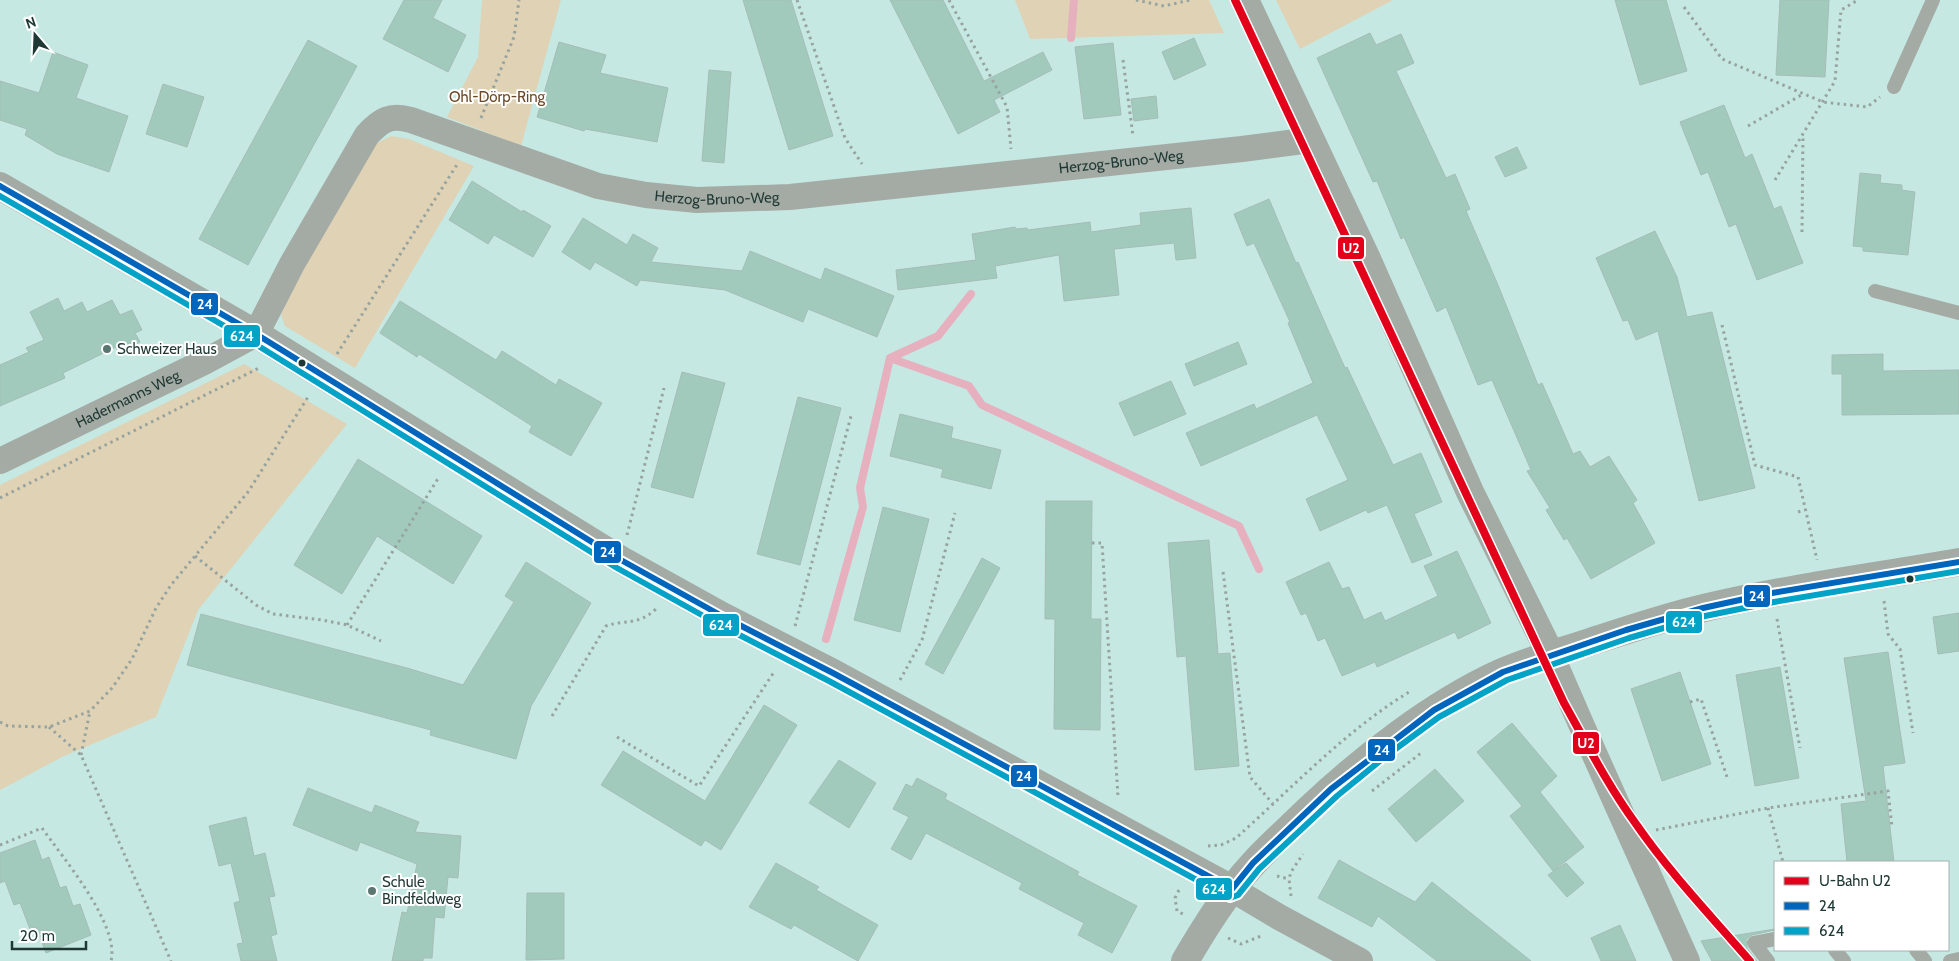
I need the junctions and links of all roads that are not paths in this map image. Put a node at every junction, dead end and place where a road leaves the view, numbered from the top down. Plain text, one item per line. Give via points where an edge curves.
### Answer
1 (1245, 0) edge
2 (1933, 0) edge
3 (1894, 87) road end
4 (1311, 140) junction
5 (0, 186) edge
6 (1876, 291) dead end
7 (1959, 313) edge
8 (256, 334) junction
9 (0, 461) edge
10 (1959, 562) edge
11 (1551, 654) junction
12 (1232, 889) junction
13 (1774, 939) edge
14 (1836, 951) edge
15 (1917, 951) edge
16 (1959, 959) edge
17 (1186, 961) edge
18 (1360, 961) edge
19 (1687, 961) edge
20 (1768, 961) edge
21 (1844, 961) edge
22 (1925, 961) edge
23 (1950, 961) edge

1 - 4 street
2 - 3 lane
4 - 8 street, Herzog-Bruno-Weg via 790,197 697,200 598,186 400,117 390,118 367,135 292,264
4 - 11 street via 1470,492
5 - 8 street
6 - 7 lane
8 - 9 street, Hadermanns Weg
8 - 12 street via 621,560
10 - 11 street via 1772,593 1703,608
11 - 12 street via 1503,672 1434,710 1331,789 1253,863
11 - 19 street
12 - 17 street
12 - 18 street
13 - 20 lane via 1754,943
14 - 21 lane
15 - 22 lane
16 - 23 lane

